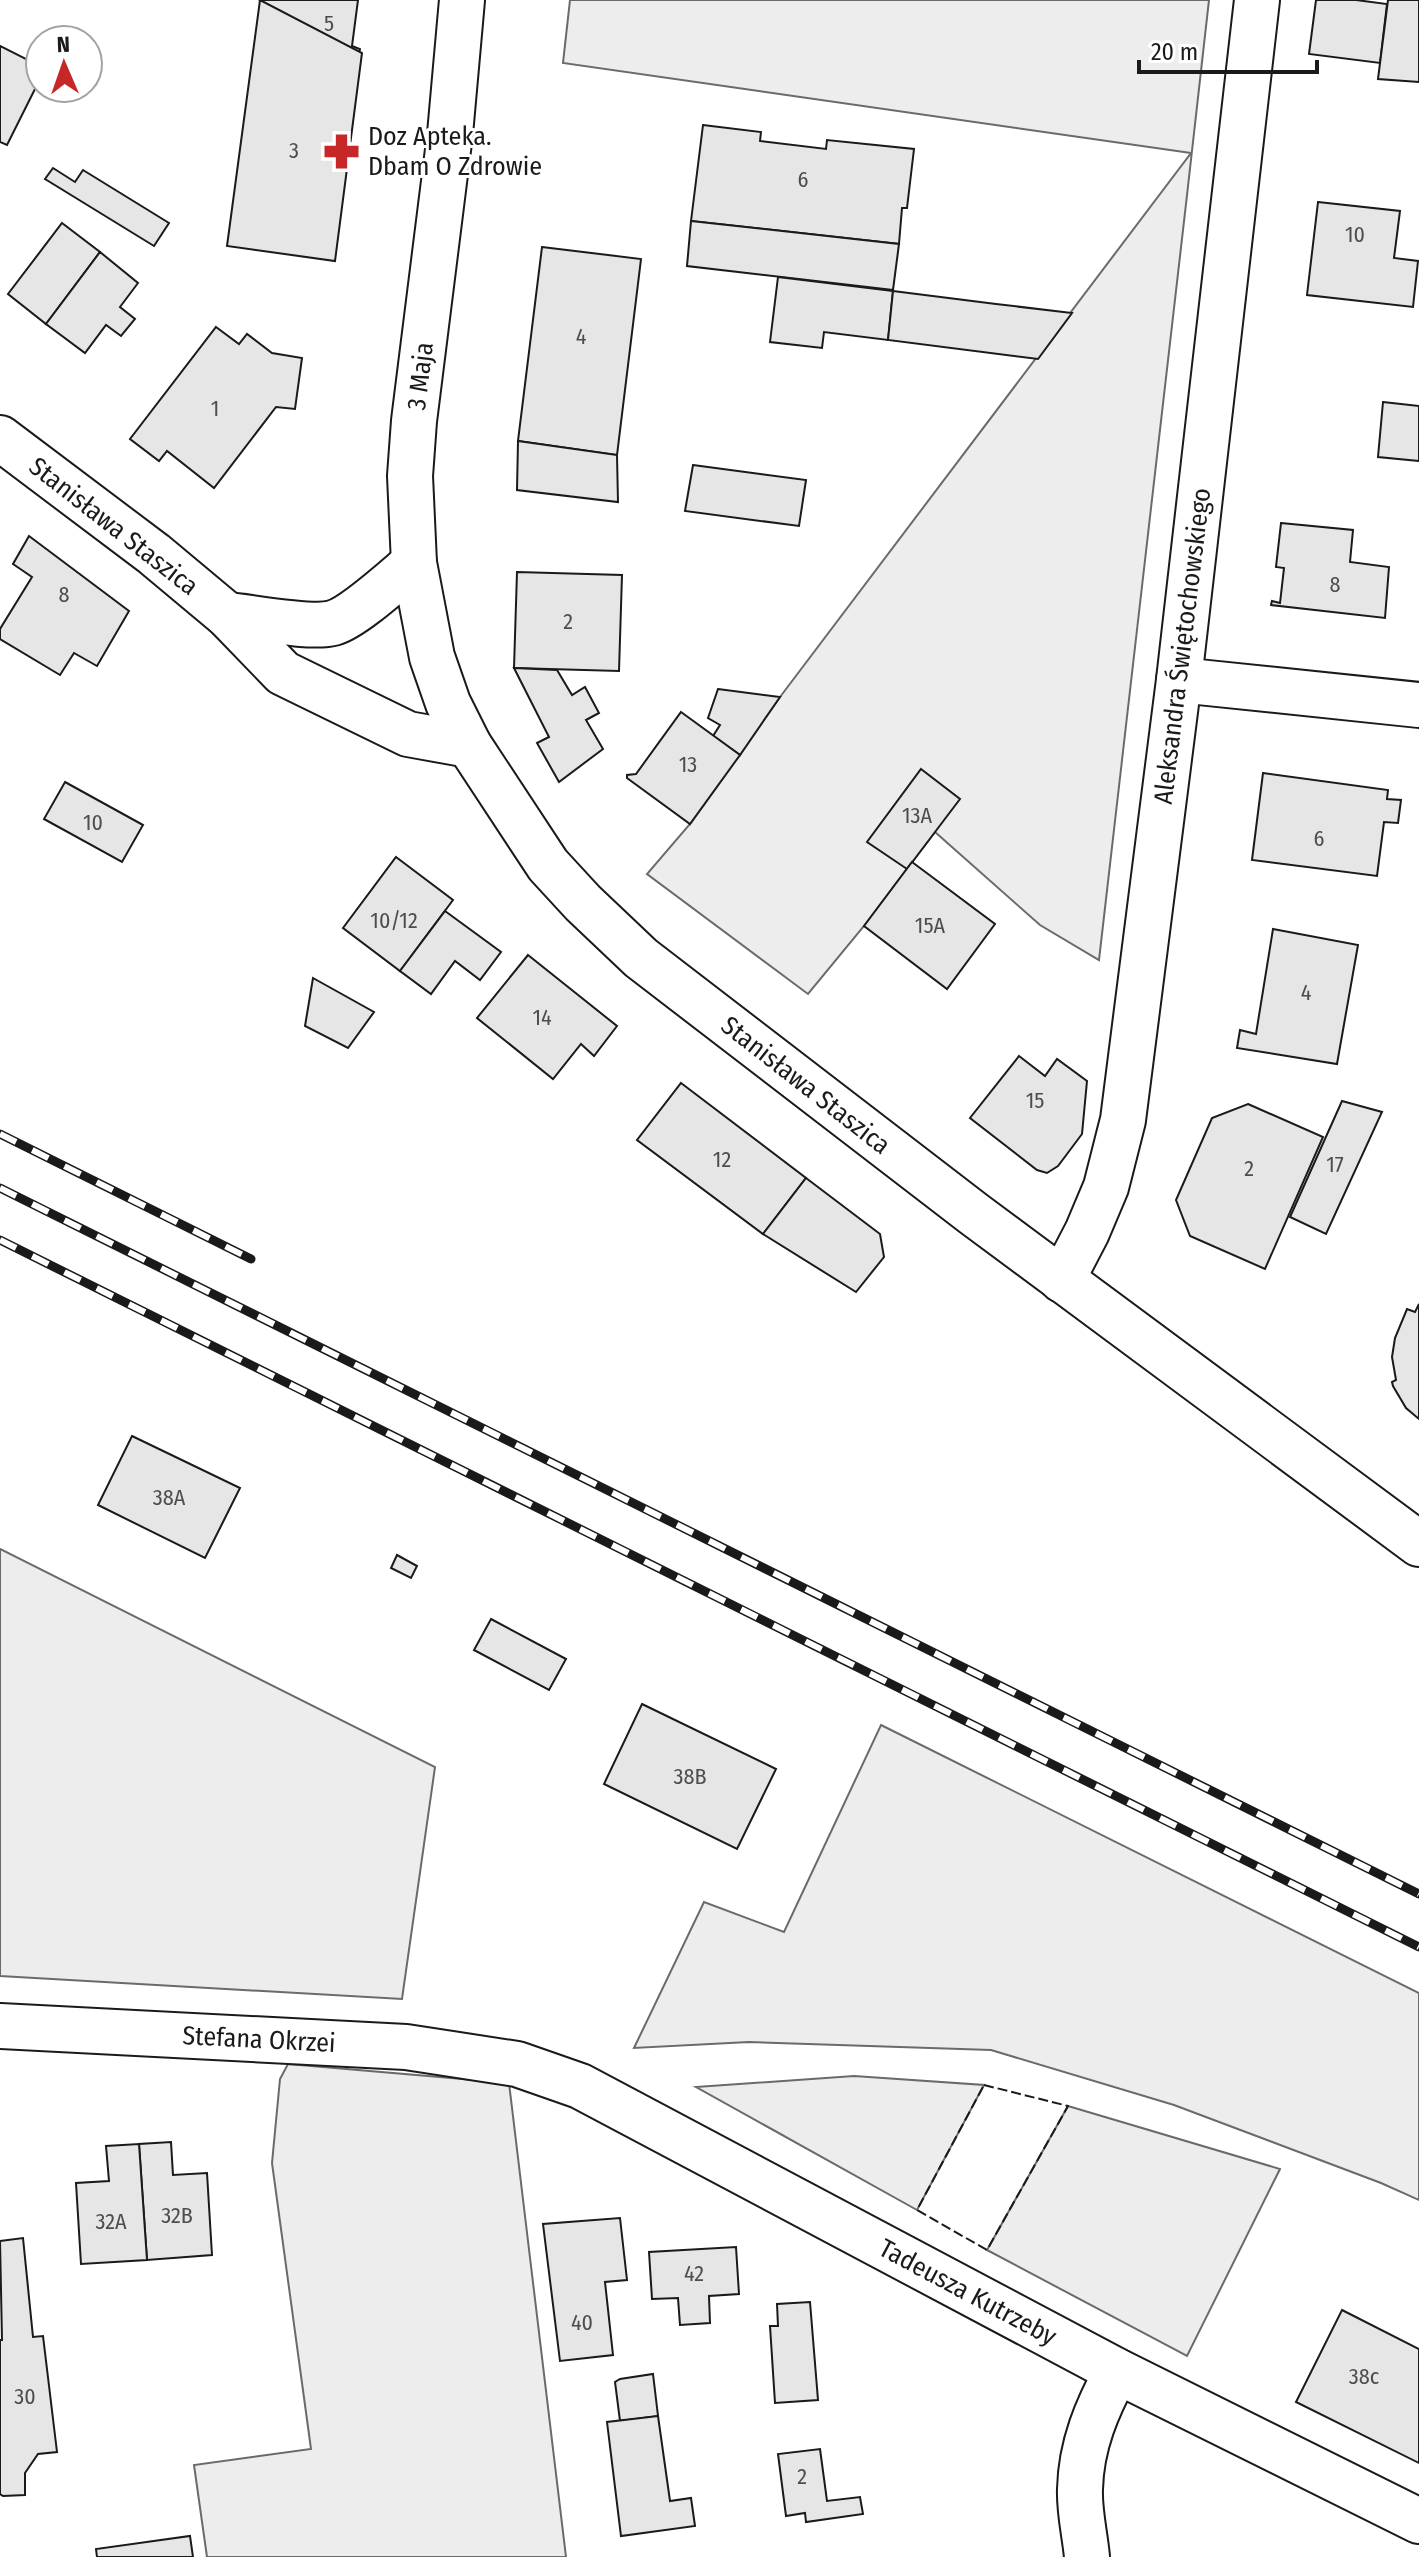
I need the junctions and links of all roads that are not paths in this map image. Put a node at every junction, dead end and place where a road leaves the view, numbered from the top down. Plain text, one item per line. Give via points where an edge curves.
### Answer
1 (462, 0) edge
2 (1257, 0) edge
3 (0, 438) edge
4 (414, 563) junction
5 (227, 615) junction
6 (1179, 680) junction
7 (1419, 705) edge
8 (469, 745) junction
9 (1062, 1280) junction
10 (1419, 1544) edge
11 (0, 2026) edge
12 (517, 2064) joint
13 (1117, 2371) junction
14 (1419, 2521) edge
15 (1087, 2557) edge

1 - 4 street, 3 Maja via 414,421
2 - 6 street, Aleksandra Świętochowskiego
3 - 5 street, Stanisława Staszica
4 - 5 street via 333,623
4 - 8 street, 3 Maja via 432,657
5 - 8 street, Stanisława Staszica via 283,673 408,734
6 - 7 street
6 - 9 street, Aleksandra Świętochowskiego via 1123,1120 1106,1187
8 - 9 street, Stanisława Staszica via 548,865 641,958
9 - 10 street, Stanisława Staszica
11 - 12 street, Stefana Okrzei via 406,2047
12 - 13 street, Tadeusza Kutrzeby via 580,2086
13 - 14 street, Tadeusza Kutrzeby
13 - 15 street via 1086,2439 1080,2489

